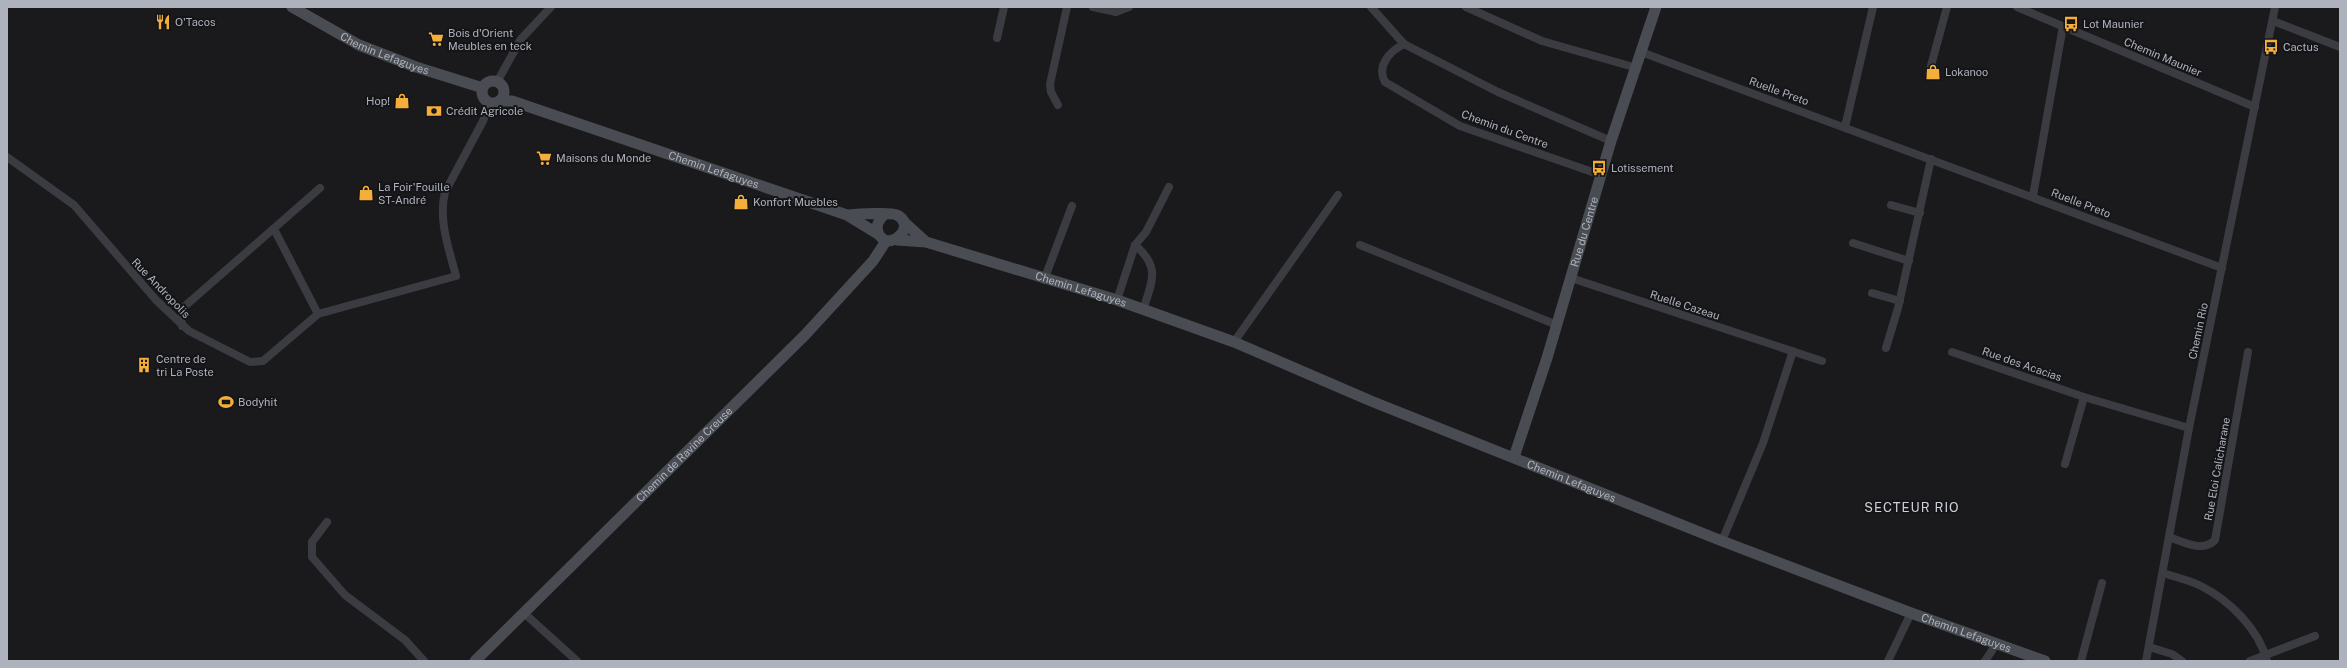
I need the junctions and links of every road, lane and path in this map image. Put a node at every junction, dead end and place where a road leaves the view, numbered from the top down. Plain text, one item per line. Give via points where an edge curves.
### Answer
1 (292, 7) edge
2 (551, 7) edge
3 (1004, 7) edge
4 (1068, 7) edge
5 (1093, 7) edge
6 (1129, 7) edge
7 (1371, 7) edge
8 (1466, 7) edge
9 (1656, 7) edge
10 (1873, 7) edge
11 (1947, 7) edge
12 (2017, 7) edge
13 (2275, 7) edge
14 (2273, 21) junction
15 (2063, 26) junction
16 (997, 38) dead end
17 (1404, 44) junction
18 (2340, 47) edge
19 (1641, 52) junction
20 (1637, 68) junction
21 (1929, 73) dead end
22 (500, 85) junction
23 (483, 88) junction
24 (494, 101) junction
25 (512, 101) junction
26 (1058, 105) dead end
27 (2255, 107) junction
28 (1845, 127) junction
29 (1611, 141) junction
30 (7, 157) edge
31 (1931, 159) junction
32 (1601, 175) junction
33 (320, 188) dead end
34 (1169, 188) dead end
35 (1338, 195) dead end
36 (2033, 196) junction
37 (1891, 205) dead end
38 (1072, 206) dead end
39 (1920, 212) junction
40 (847, 215) junction
41 (884, 215) junction
42 (903, 221) junction
43 (274, 229) junction
44 (887, 238) junction
45 (926, 242) junction
46 (1853, 243) dead end
47 (1135, 244) junction
48 (1360, 245) dead end
49 (1909, 261) junction
50 (2222, 268) junction
51 (1572, 278) junction
52 (1044, 280) junction
53 (1872, 293) dead end
54 (1116, 300) junction
55 (1900, 301) junction
56 (1143, 310) junction
57 (318, 314) junction
58 (1557, 325) junction
59 (182, 326) junction
60 (1234, 342) junction
61 (1886, 348) dead end
62 (1793, 351) junction
63 (1952, 352) dead end
64 (2248, 352) dead end
65 (1822, 361) dead end
66 (2084, 397) junction
67 (2189, 428) junction
68 (1514, 457) junction
69 (2065, 464) dead end
70 (327, 522) dead end
71 (2169, 537) junction
72 (1722, 541) junction
73 (2163, 573) junction
74 (2102, 583) dead end
75 (524, 613) junction
76 (1911, 613) junction
77 (2315, 636) dead end
78 (1997, 643) junction
79 (2149, 647) junction
80 (2266, 658) edge
81 (424, 661) edge
82 (475, 661) edge
83 (577, 661) edge
84 (1888, 661) edge
85 (1985, 661) edge
86 (2045, 661) edge
87 (2081, 661) edge
88 (2146, 661) edge
89 (2182, 661) edge
90 (2250, 661) edge

1 - 23 main road, Chemin Lefaguyes via 359,45 416,67
2 - 22 street via 521,39
3 - 16 street
4 - 26 street via 1050,84
5 - 6 street via 1116,12
7 - 17 street
8 - 20 street via 1542,41
9 - 19 main road, Rue du Centre
10 - 28 street
11 - 21 street
12 - 15 street, Chemin Maunier
13 - 14 street, Chemin Rio
14 - 18 street
14 - 27 street, Chemin Rio
15 - 27 street, Chemin Maunier
15 - 36 street
17 - 29 street via 1498,92
17 - 32 street, Chemin du Centre via 1396,48 1382,66 1381,74 1385,82 1460,126
19 - 20 main road, Rue du Centre
19 - 28 street, Ruelle Preto
20 - 29 main road, Rue du Centre
22 - 23 main road via 490,82
22 - 24 main road via 503,95
22 - 25 main road
23 - 24 main road via 484,98
24 - 25 main road, Chemin Lefaguyes
24 - 57 street, Rue Andropolis via 445,192 442,204 442,218 456,276
25 - 40 main road, Chemin Lefaguyes
27 - 50 street, Chemin Rio
28 - 31 street, Ruelle Preto
29 - 32 main road, Rue du Centre
30 - 59 street, Rue Andropolis via 74,205 156,300
31 - 36 street, Ruelle Preto
31 - 39 street
32 - 51 main road, Rue du Centre
33 - 43 street
34 - 47 street via 1146,232
35 - 60 street
36 - 50 street, Ruelle Preto
37 - 39 street
38 - 52 street
39 - 49 street
40 - 41 main road, Chemin Lefaguyes
40 - 44 main road, Chemin Lefaguyes
41 - 42 main road via 892,213
41 - 44 main road via 877,226
42 - 44 main road via 905,228 902,235
42 - 45 main road, Chemin Lefaguyes
43 - 57 street
43 - 59 street via 185,306 181,318
44 - 45 main road, Chemin Lefaguyes
44 - 75 main road, Chemin de Ravine Creuse via 873,261 805,335
45 - 52 main road, Chemin Lefaguyes
46 - 49 street
47 - 54 street
47 - 56 street via 1147,258 1153,276
48 - 58 street
49 - 55 street
50 - 67 street, Chemin Rio
51 - 58 main road, Rue du Centre
51 - 62 street, Ruelle Cazeau
52 - 54 main road, Chemin Lefaguyes
53 - 55 street
54 - 56 main road, Chemin Lefaguyes
55 - 61 street
56 - 60 main road, Chemin Lefaguyes
57 - 59 street, Rue Andropolis via 256,363
58 - 68 main road, Rue du Centre
60 - 68 main road, Chemin Lefaguyes via 1371,401
62 - 65 street, Ruelle Cazeau
62 - 72 street via 1763,443
63 - 66 street, Rue des Acacias
64 - 71 street, Rue Eloi Calicharane via 2215,540 2204,548
66 - 67 street, Rue des Acacias
66 - 69 street
67 - 71 street, Chemin Rio
68 - 72 main road, Chemin Lefaguyes
70 - 81 street via 312,542 312,557 345,595 404,640
71 - 73 street, Chemin Rio
72 - 76 main road, Chemin Lefaguyes
73 - 79 street, Chemin Rio
73 - 80 street via 2200,586 2228,603 2253,633
74 - 87 street
75 - 82 main road, Chemin de Ravine Creuse
75 - 83 street
76 - 78 main road, Chemin Lefaguyes
76 - 84 street, Chemin Lefaguyes
77 - 80 street
78 - 85 street
78 - 86 main road, Chemin Lefaguyes
79 - 88 street, Chemin Rio
79 - 89 street via 2172,654
80 - 90 street

